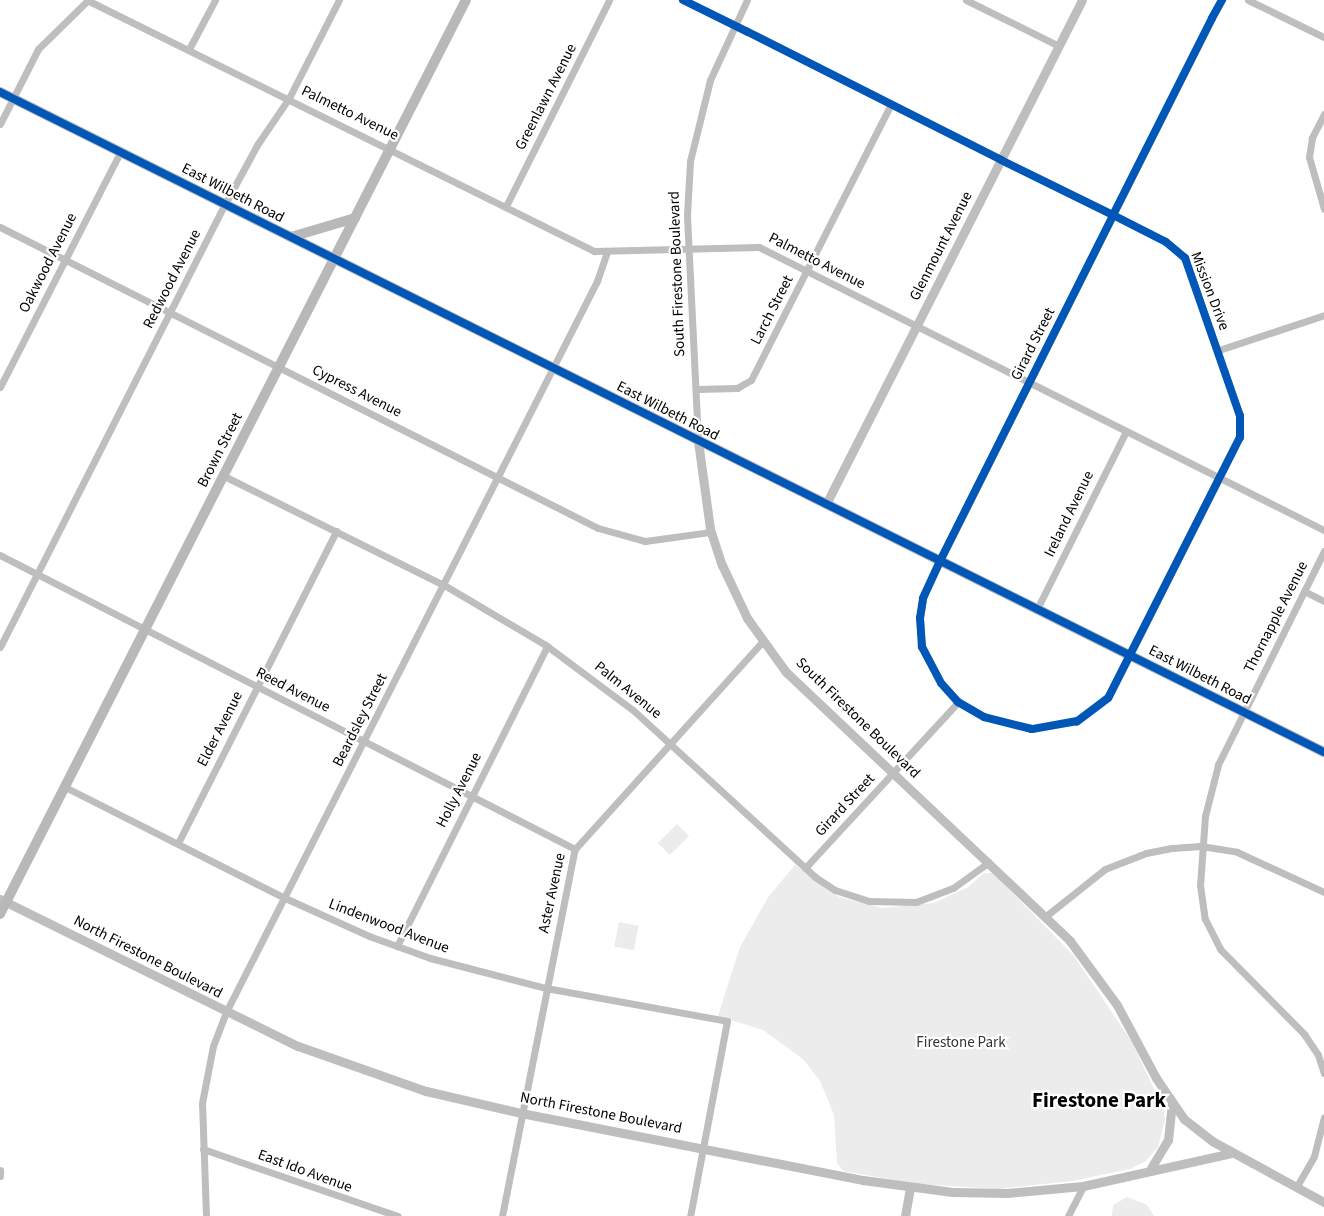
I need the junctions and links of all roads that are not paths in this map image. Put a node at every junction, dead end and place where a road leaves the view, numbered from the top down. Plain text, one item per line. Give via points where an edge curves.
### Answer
1 (88, 0) edge
2 (214, 0) edge
3 (339, 0) edge
4 (466, 0) edge
5 (609, 0) edge
6 (683, 0) edge
7 (747, 0) edge
8 (966, 0) edge
9 (1082, 0) edge
10 (1222, 0) edge
11 (1248, 0) edge
12 (734, 25) junction
13 (1324, 38) edge
14 (1059, 46) junction
15 (189, 49) junction
16 (0, 92) edge
17 (289, 98) junction
18 (14, 99) junction
19 (891, 104) junction
20 (1324, 114) edge
21 (0, 124) edge
22 (391, 148) junction
23 (120, 152) junction
24 (1001, 160) junction
25 (225, 204) junction
26 (506, 206) junction
27 (1324, 209) edge
28 (1113, 215) junction
29 (355, 218) junction
30 (0, 227) edge
31 (291, 237) junction
32 (688, 247) junction
33 (607, 252) junction
34 (64, 259) junction
35 (334, 259) junction
36 (807, 270) junction
37 (170, 313) junction
38 (1324, 315) edge
39 (918, 326) junction
40 (1219, 350) junction
41 (279, 367) junction
42 (553, 368) junction
43 (1029, 382) junction
44 (0, 387) edge
45 (696, 389) junction
46 (1126, 431) junction
47 (698, 441) junction
48 (224, 476) junction
49 (1222, 477) junction
50 (498, 478) junction
51 (826, 504) junction
52 (1324, 530) edge
53 (336, 531) junction
54 (711, 532) junction
55 (1324, 551) edge
56 (0, 555) edge
57 (939, 561) junction
58 (36, 574) junction
59 (444, 585) junction
60 (1304, 591) junction
61 (1324, 602) edge
62 (1037, 609) junction
63 (145, 630) junction
64 (762, 642) junction
65 (547, 646) junction
66 (0, 647) edge
67 (1132, 656) junction
68 (257, 687) junction
69 (958, 702) junction
70 (1243, 711) junction
71 (364, 742) junction
72 (670, 742) junction
73 (1324, 752) edge
74 (893, 772) junction
75 (65, 787) junction
76 (472, 795) junction
77 (178, 843) junction
78 (1202, 846) junction
79 (575, 849) junction
80 (989, 862) junction
81 (805, 868) junction
82 (1324, 892) edge
83 (285, 898) junction
84 (3, 901) edge
85 (0, 914) edge
86 (1046, 916) junction
87 (397, 946) junction
88 (546, 988) junction
89 (226, 1012) junction
90 (1324, 1073) edge
91 (1172, 1104) junction
92 (521, 1113) junction
93 (1324, 1117) edge
94 (703, 1148) junction
95 (203, 1149) junction
96 (1232, 1153) junction
97 (1151, 1168) junction
98 (0, 1170) edge
99 (0, 1176) edge
100 (1297, 1185) junction
101 (1083, 1186) junction
102 (910, 1188) junction
103 (1324, 1202) edge
104 (371, 1213) edge
105 (206, 1216) edge
106 (398, 1216) edge
107 (502, 1216) edge
108 (690, 1216) edge
109 (905, 1216) edge
110 (1068, 1216) edge

1 - 15 street, Palmetto Avenue
1 - 18 street via 38,49
2 - 15 street
3 - 17 street, Redwood Avenue
4 - 22 main road, Brown Street
5 - 26 street, Greenlawn Avenue
6 - 12 street, Mission Drive
7 - 12 street, South Firestone Boulevard
8 - 14 street
9 - 14 street, Glenmount Avenue
10 - 28 street, Girard Street
11 - 13 street
12 - 19 street, Mission Drive
12 - 32 street, South Firestone Boulevard via 710,80 694,135 687,194
14 - 24 street, Glenmount Avenue
15 - 17 street, Palmetto Avenue
16 - 18 main road, East Wilbeth Road
17 - 22 street, Palmetto Avenue
17 - 25 street, Redwood Avenue
18 - 21 street
18 - 23 main road, East Wilbeth Road
19 - 24 street, Mission Drive
19 - 36 street, Larch Street
20 - 27 street via 1312,138 1309,157
22 - 26 street, Palmetto Avenue
22 - 29 main road, Brown Street
23 - 25 main road, East Wilbeth Road
23 - 34 street, Oakwood Avenue
24 - 28 street, Mission Drive
24 - 39 street, Glenmount Avenue
25 - 31 main road, East Wilbeth Road
25 - 37 street, Redwood Avenue
26 - 33 street, Palmetto Avenue via 594,251
28 - 40 street, Mission Drive via 1181,252
28 - 43 street, Girard Street
29 - 31 main road
29 - 35 main road, Brown Street
30 - 34 street, Cypress Avenue
31 - 35 main road, East Wilbeth Road
32 - 33 street, Palmetto Avenue
32 - 36 street, Palmetto Avenue via 753,245
32 - 45 street, South Firestone Boulevard
33 - 42 street, Beardsley Street
34 - 37 street, Cypress Avenue
34 - 44 street, Oakwood Avenue
35 - 41 main road, Brown Street
35 - 42 main road, East Wilbeth Road
36 - 39 street, Palmetto Avenue
36 - 45 street, Larch Street via 751,380 737,388
37 - 41 street, Cypress Avenue
37 - 58 street, Redwood Avenue
38 - 40 street
39 - 43 street, Palmetto Avenue
39 - 51 street, Glenmount Avenue
40 - 49 street, Mission Drive via 1241,423 1240,437
41 - 48 main road, Brown Street
41 - 50 street, Cypress Avenue
42 - 47 main road, East Wilbeth Road
42 - 50 street, Beardsley Street
43 - 46 street, Palmetto Avenue
43 - 57 street, Girard Street
45 - 47 street, South Firestone Boulevard
46 - 49 street, Palmetto Avenue
46 - 62 street, Ireland Avenue
47 - 51 main road, East Wilbeth Road
47 - 54 street, South Firestone Boulevard
48 - 53 street, Palm Avenue
48 - 63 main road, Brown Street
49 - 52 street, Palmetto Avenue
49 - 67 street, Mission Drive
50 - 54 street, Cypress Avenue via 617,536 662,541
50 - 59 street, Beardsley Street
51 - 57 main road, East Wilbeth Road
53 - 59 street, Palm Avenue
53 - 68 street, Elder Avenue
54 - 64 street, South Firestone Boulevard via 736,598
55 - 60 street, Thornapple Avenue
56 - 58 street, Reed Avenue
57 - 62 main road, East Wilbeth Road
57 - 69 street, Girard Street via 921,604 922,647 933,672
58 - 63 street, Reed Avenue
58 - 66 street, Redwood Avenue
59 - 65 street, Palm Avenue
59 - 71 street, Beardsley Street
60 - 61 street
60 - 70 street, Thornapple Avenue
62 - 67 main road, East Wilbeth Road
63 - 68 street, Reed Avenue
63 - 75 main road, Brown Street
64 - 72 street, Aster Avenue
64 - 74 street, South Firestone Boulevard via 802,689
65 - 72 street, Palm Avenue via 593,678
65 - 76 street, Holly Avenue
67 - 69 street, Mission Drive via 1108,698 1085,717 1064,726 1018,728 984,717
67 - 70 main road, East Wilbeth Road
68 - 71 street, Reed Avenue
68 - 77 street, Elder Avenue
69 - 74 street, Girard Street
70 - 73 main road, East Wilbeth Road
70 - 78 street, Thornapple Avenue via 1218,765 1209,795
71 - 76 street, Reed Avenue
71 - 83 street, Beardsley Street
72 - 79 street, Aster Avenue
72 - 81 street, Palm Avenue
74 - 80 street, South Firestone Boulevard
74 - 81 street, Girard Street
75 - 77 street, Lindenwood Avenue
75 - 84 main road, Brown Street
76 - 79 street, Reed Avenue
76 - 87 street, Holly Avenue
77 - 83 street, Lindenwood Avenue
78 - 82 street via 1251,857
78 - 86 street via 1146,853 1117,863 1084,882
78 - 90 street, Thornapple Avenue via 1200,894 1211,935 1230,961 1309,1040
79 - 88 street, Aster Avenue
80 - 81 street, Palm Avenue via 953,888 928,899 899,903 848,896 821,882
80 - 86 street, South Firestone Boulevard
83 - 87 street, Lindenwood Avenue
83 - 89 street, Beardsley Street
84 - 85 main road, Brown Street
84 - 89 street, North Firestone Boulevard
86 - 91 street, South Firestone Boulevard via 1111,996
87 - 88 street, Lindenwood Avenue
88 - 92 street, Aster Avenue
88 - 94 street, Lindenwood Avenue via 728,1021
89 - 92 street, North Firestone Boulevard via 358,1069
89 - 95 street, Beardsley Street via 206,1074
91 - 96 street, South Firestone Boulevard via 1198,1132
91 - 97 street via 1168,1140
92 - 94 street, North Firestone Boulevard
92 - 107 street, Aster Avenue
93 - 100 street via 1314,1156
94 - 102 street, North Firestone Boulevard
94 - 108 street
95 - 104 street, East Ido Avenue
95 - 105 street, Beardsley Street
96 - 97 street, North Firestone Boulevard
96 - 100 street, South Firestone Boulevard
97 - 101 street, North Firestone Boulevard
98 - 99 street
100 - 103 street, South Firestone Boulevard
101 - 102 street, North Firestone Boulevard via 983,1193
101 - 110 street
102 - 109 street
104 - 106 street, East Ido Avenue

